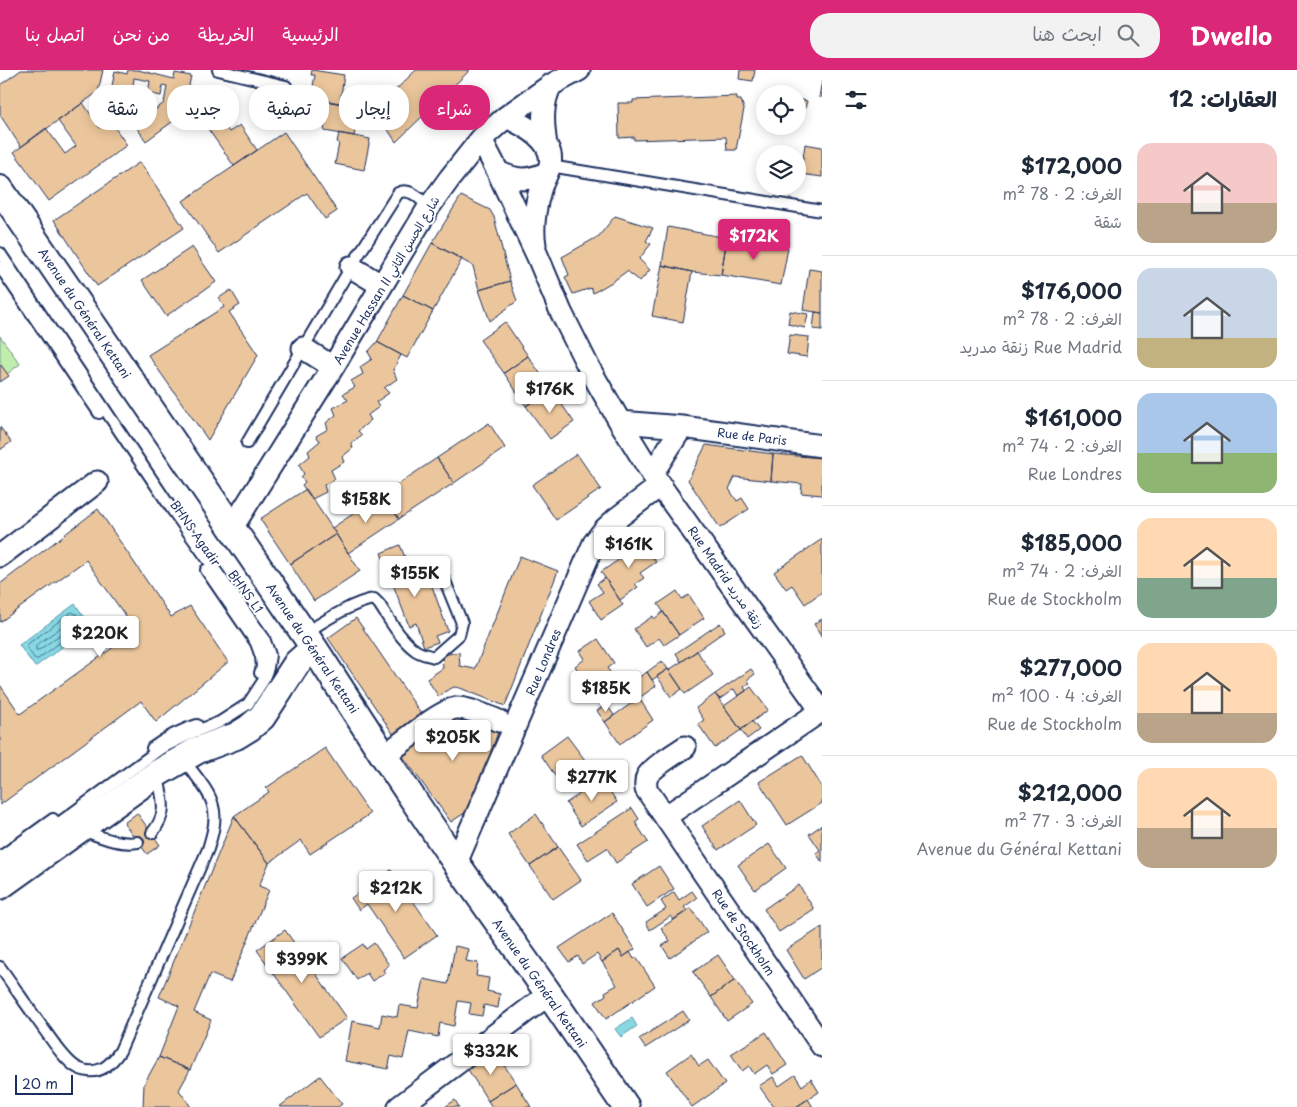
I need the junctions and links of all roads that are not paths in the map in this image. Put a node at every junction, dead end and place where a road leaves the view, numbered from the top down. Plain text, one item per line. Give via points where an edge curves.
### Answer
1 (218, 70) edge
2 (580, 70) edge
3 (282, 85) edge
4 (551, 86) junction
5 (506, 117) junction
6 (481, 139) junction
7 (546, 144) junction
8 (548, 170) junction
9 (498, 172) junction
10 (0, 189) edge
11 (429, 207) junction
12 (822, 211) edge
13 (0, 253) edge
14 (537, 255) junction
15 (351, 266) junction
16 (0, 267) edge
17 (381, 285) junction
18 (303, 348) junction
19 (333, 367) junction
20 (620, 422) junction
21 (682, 427) junction
22 (247, 444) dead end
23 (822, 446) edge
24 (657, 479) junction
25 (97, 482) dead end
26 (232, 528) junction
27 (0, 556) edge
28 (438, 564) dead end
29 (309, 641) junction
30 (822, 712) edge
31 (499, 721) dead end
32 (685, 747) dead end
33 (384, 756) junction
34 (183, 758) junction
35 (158, 773) junction
36 (665, 817) junction
37 (79, 829) junction
38 (152, 834) dead end
39 (138, 842) dead end
40 (0, 857) edge
41 (456, 863) junction
42 (0, 866) edge
43 (0, 886) edge
44 (0, 967) edge
45 (549, 994) junction
46 (822, 1046) edge
47 (399, 1107) edge
48 (626, 1107) edge

1 - 3 lane
2 - 4 street, Avenue Hassan II شارع الحسن الثاني
4 - 5 street, Avenue Hassan II شارع الحسن الثاني
4 - 7 street, Rue Madrid زنقة مدريد via 546,94 544,111
5 - 6 street, Avenue Hassan II شارع الحسن الثاني
5 - 7 street via 528,128
6 - 9 street, Rue Madrid زنقة مدريد
6 - 11 street, Avenue Hassan II شارع الحسن الثاني
7 - 8 street, Rue Madrid زنقة مدريد via 550,159
8 - 9 street via 535,178 522,180
8 - 12 lane
8 - 14 street, Rue Madrid زنقة مدريد via 538,196 534,221
9 - 14 street, Rue Madrid زنقة مدريد
10 - 26 street, Avenue du Général Kettani
11 - 15 lane via 408,191 398,194
11 - 17 street, Avenue Hassan II شارع الحسن الثاني
13 - 42 lane, BHNS L1 via 173,511 264,638 270,655 263,681 248,704 220,722 160,749
14 - 20 street, Rue Madrid زنقة مدريد via 577,344
15 - 17 street
15 - 18 lane
16 - 40 lane, BHNS Agadir via 256,643 262,657 260,676 244,699 231,709 166,738
17 - 19 street, Avenue Hassan II شارع الحسن الثاني
18 - 19 street
18 - 22 lane
19 - 26 street, Avenue Hassan II شارع الحسن الثاني
20 - 21 street, Rue de Paris
20 - 24 street, Rue Madrid زنقة مدريد
21 - 23 street, Rue de Paris
21 - 24 street
24 - 30 street, Rue Madrid زنقة مدريد
24 - 41 street, Rue Londres via 594,543
25 - 27 street
26 - 29 street, Avenue du Général Kettani
28 - 29 lane via 462,623 459,635 434,657 415,650 374,599 329,618
29 - 33 street, Avenue du Général Kettani
29 - 34 street via 262,717 236,736
30 - 36 street
31 - 33 street via 457,707 442,713
32 - 36 street, Rue de Stockholm via 648,775 646,789
33 - 41 street, Avenue du Général Kettani
34 - 35 street
34 - 44 lane via 209,793 214,807 213,831 208,849 113,1062 102,1069 90,1071 77,1068 67,1060
35 - 37 street
35 - 38 lane via 163,810
36 - 46 street, Rue de Stockholm
37 - 39 lane via 113,841
37 - 43 street
41 - 45 street, Avenue du Général Kettani
45 - 47 street
45 - 48 street, Avenue du Général Kettani

